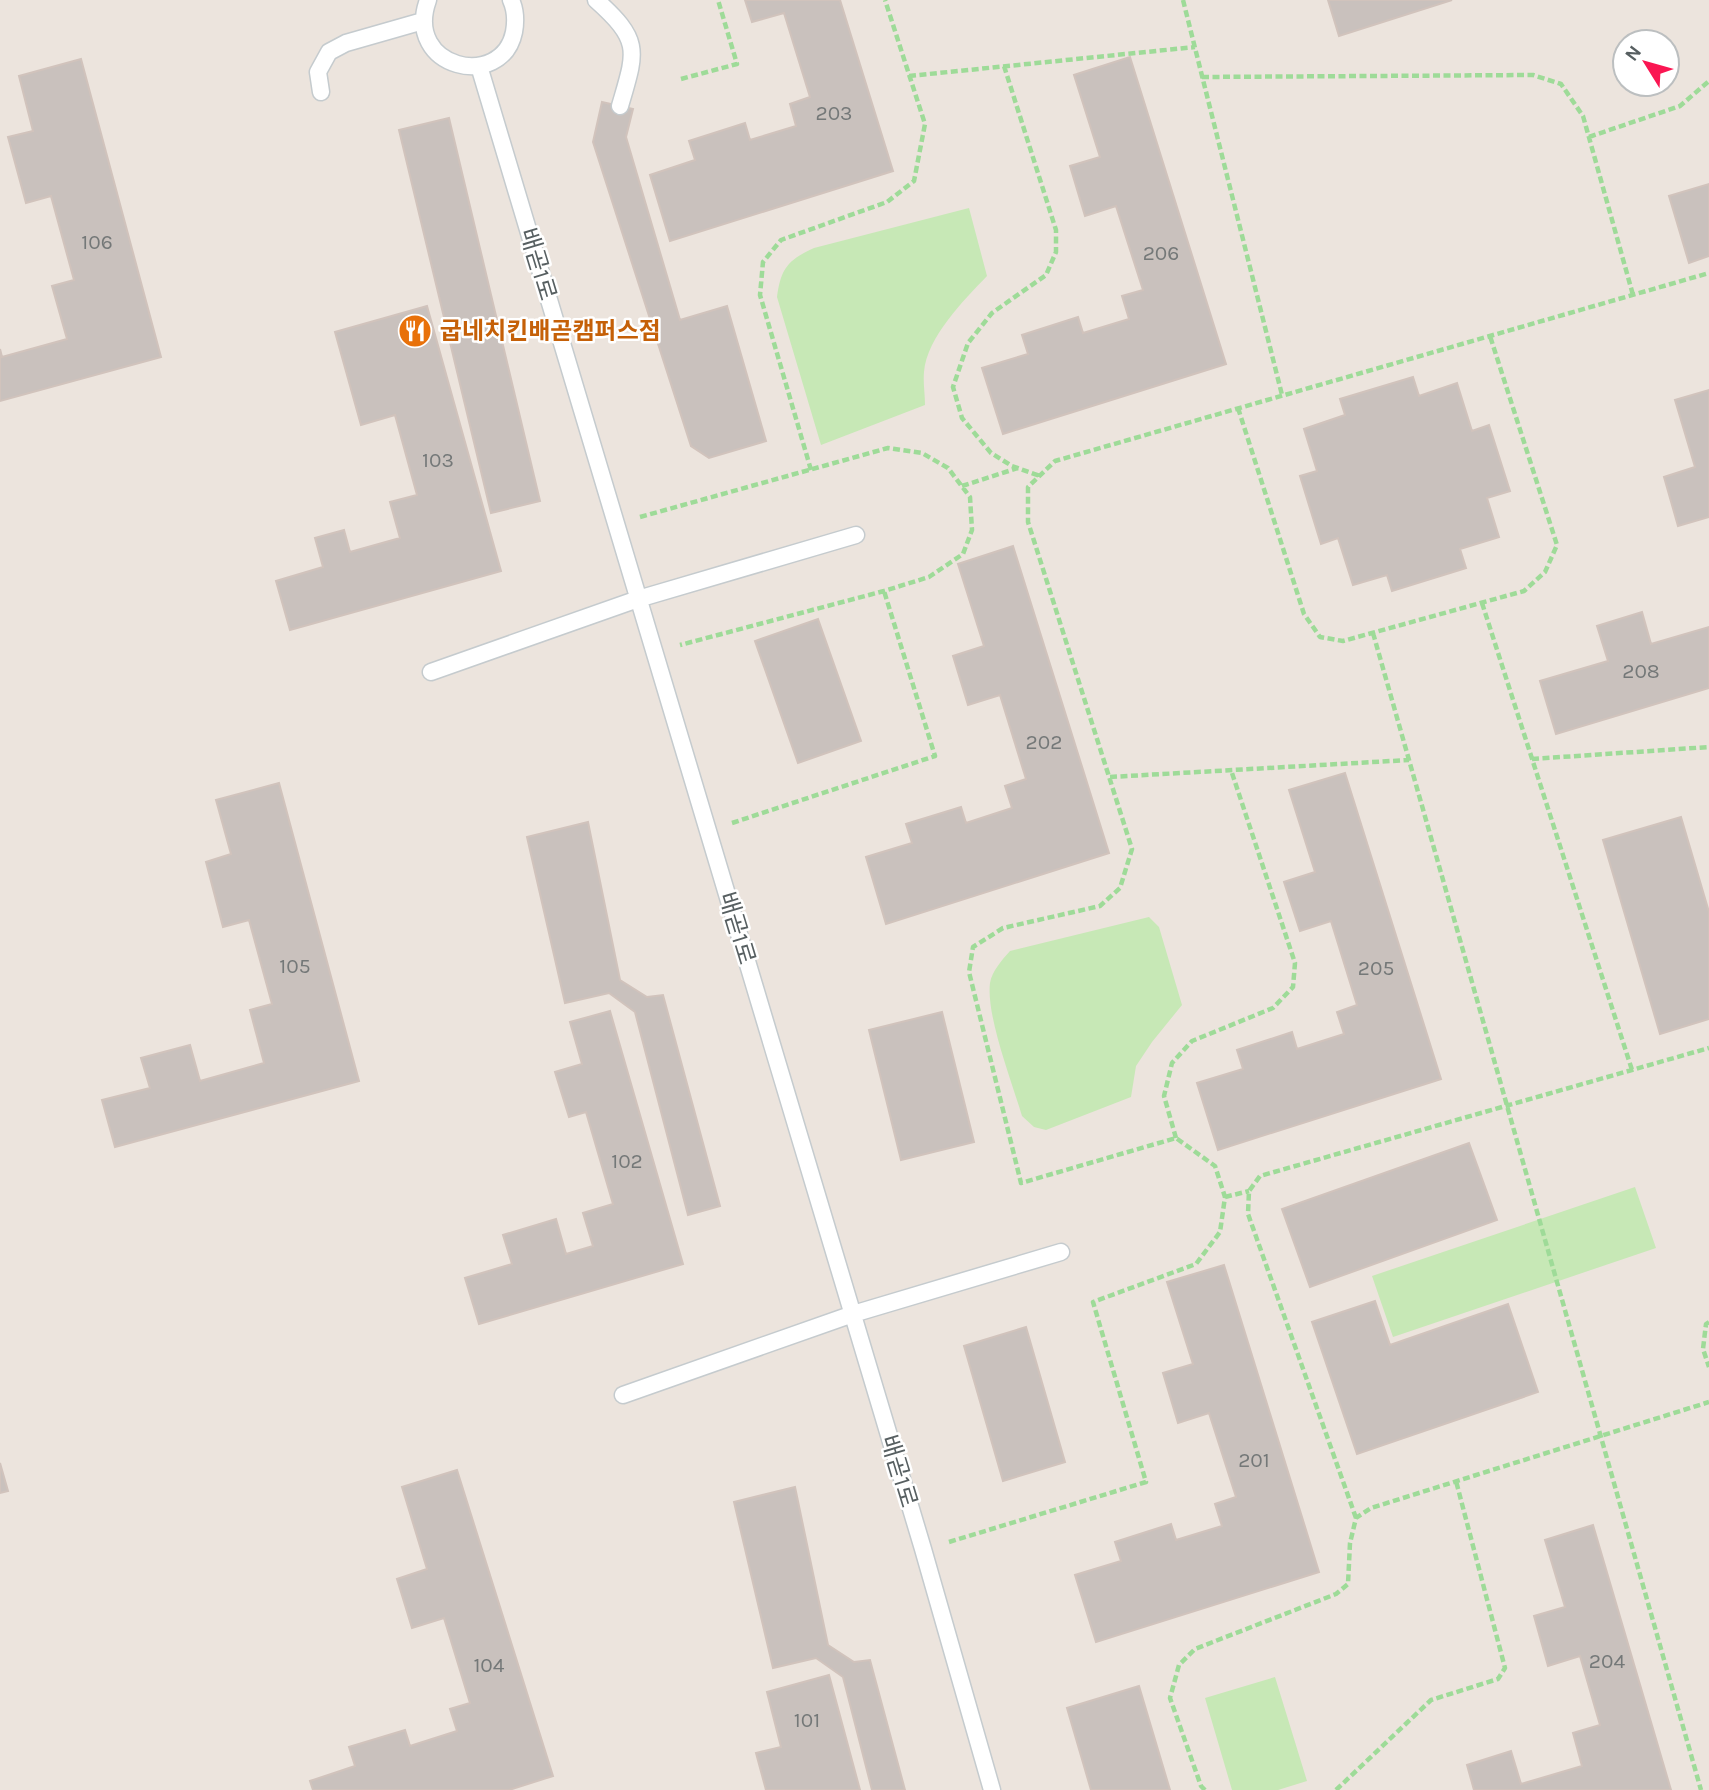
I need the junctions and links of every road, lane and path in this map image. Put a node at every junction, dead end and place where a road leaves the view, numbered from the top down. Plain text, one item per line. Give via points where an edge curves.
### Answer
1 (428, 0) edge
2 (596, 0) edge
3 (718, 0) edge
4 (886, 0) edge
5 (1183, 0) edge
6 (518, 2) edge
7 (423, 22) junction
8 (1195, 47) junction
9 (479, 66) junction
10 (1004, 66) junction
11 (909, 76) junction
12 (1202, 77) junction
13 (681, 79) dead end
14 (1709, 81) edge
15 (321, 92) dead end
16 (620, 106) dead end
17 (1589, 137) junction
18 (1709, 273) edge
19 (1633, 295) junction
20 (1490, 336) junction
21 (1282, 395) junction
22 (1238, 408) junction
23 (1018, 468) junction
24 (811, 470) dead end
25 (1040, 476) junction
26 (962, 486) dead end
27 (856, 535) dead end
28 (884, 591) dead end
29 (638, 599) junction
30 (1482, 603) junction
31 (1373, 633) junction
32 (431, 672) dead end
33 (1709, 747) edge
34 (1532, 759) junction
35 (1409, 761) junction
36 (1231, 771) junction
37 (1110, 777) junction
38 (708, 831) junction
39 (1709, 1048) edge
40 (1632, 1070) junction
41 (1507, 1106) junction
42 (1176, 1138) junction
43 (1249, 1191) junction
44 (1225, 1197) junction
45 (1061, 1252) dead end
46 (853, 1314) junction
47 (1709, 1322) edge
48 (1709, 1367) edge
49 (622, 1395) dead end
50 (1709, 1402) edge
51 (1601, 1436) junction
52 (1456, 1481) junction
53 (1356, 1518) junction
54 (923, 1549) junction
55 (992, 1790) edge
56 (1205, 1790) edge
57 (1336, 1790) edge
58 (1701, 1790) edge

1 - 7 lane
2 - 16 lane via 630,38 633,63
3 - 13 path via 737,65
4 - 11 path
5 - 8 path
6 - 9 lane via 513,38 504,51
7 - 9 lane via 436,54 463,67
7 - 15 lane via 329,52 318,72
8 - 10 path
8 - 12 path
9 - 29 lane, 배곧1로
10 - 11 path
10 - 23 path via 1056,230 1056,252 1046,275 992,313 968,343 953,387 962,418 991,453
11 - 24 path via 925,124 914,181 887,202 781,240 763,262 761,295
12 - 17 path via 1533,75 1561,84 1583,116
12 - 21 path
14 - 17 path via 1680,106
17 - 19 path
18 - 19 path
19 - 20 path
20 - 21 path
20 - 30 path via 1557,545 1545,572 1524,591
21 - 22 path
22 - 25 path via 1055,461
22 - 31 path via 1304,614 1320,637 1343,641
23 - 25 path
23 - 26 path
25 - 37 path via 1028,487 1028,522
27 - 29 lane
28 - 38 path via 935,756
29 - 32 lane
29 - 38 lane, 배곧1로
30 - 31 path
30 - 34 path
31 - 35 path
33 - 34 path
34 - 40 path
35 - 36 path
35 - 41 path
36 - 37 path
36 - 42 path via 1296,963 1293,987 1273,1008 1192,1041 1172,1063 1164,1096
37 - 42 path via 1132,849 1120,888 1100,906 1003,928 973,947 969,972 1021,1183
38 - 46 lane, 배곧1로
39 - 40 path
40 - 41 path
41 - 43 path via 1260,1177
41 - 51 path
42 - 44 path via 1214,1166
43 - 44 path
43 - 53 path via 1248,1214
44 - 54 path via 1220,1232 1196,1264 1093,1302 1146,1482
45 - 46 lane
46 - 49 lane
46 - 54 lane, 배곧1로
47 - 48 path via 1703,1349
50 - 51 path
51 - 52 path
51 - 58 path
52 - 53 path via 1371,1508
52 - 57 path via 1505,1668 1497,1679 1431,1700
53 - 56 path via 1348,1584 1336,1594 1195,1649 1179,1665 1170,1698
54 - 55 lane, 배곧1로

